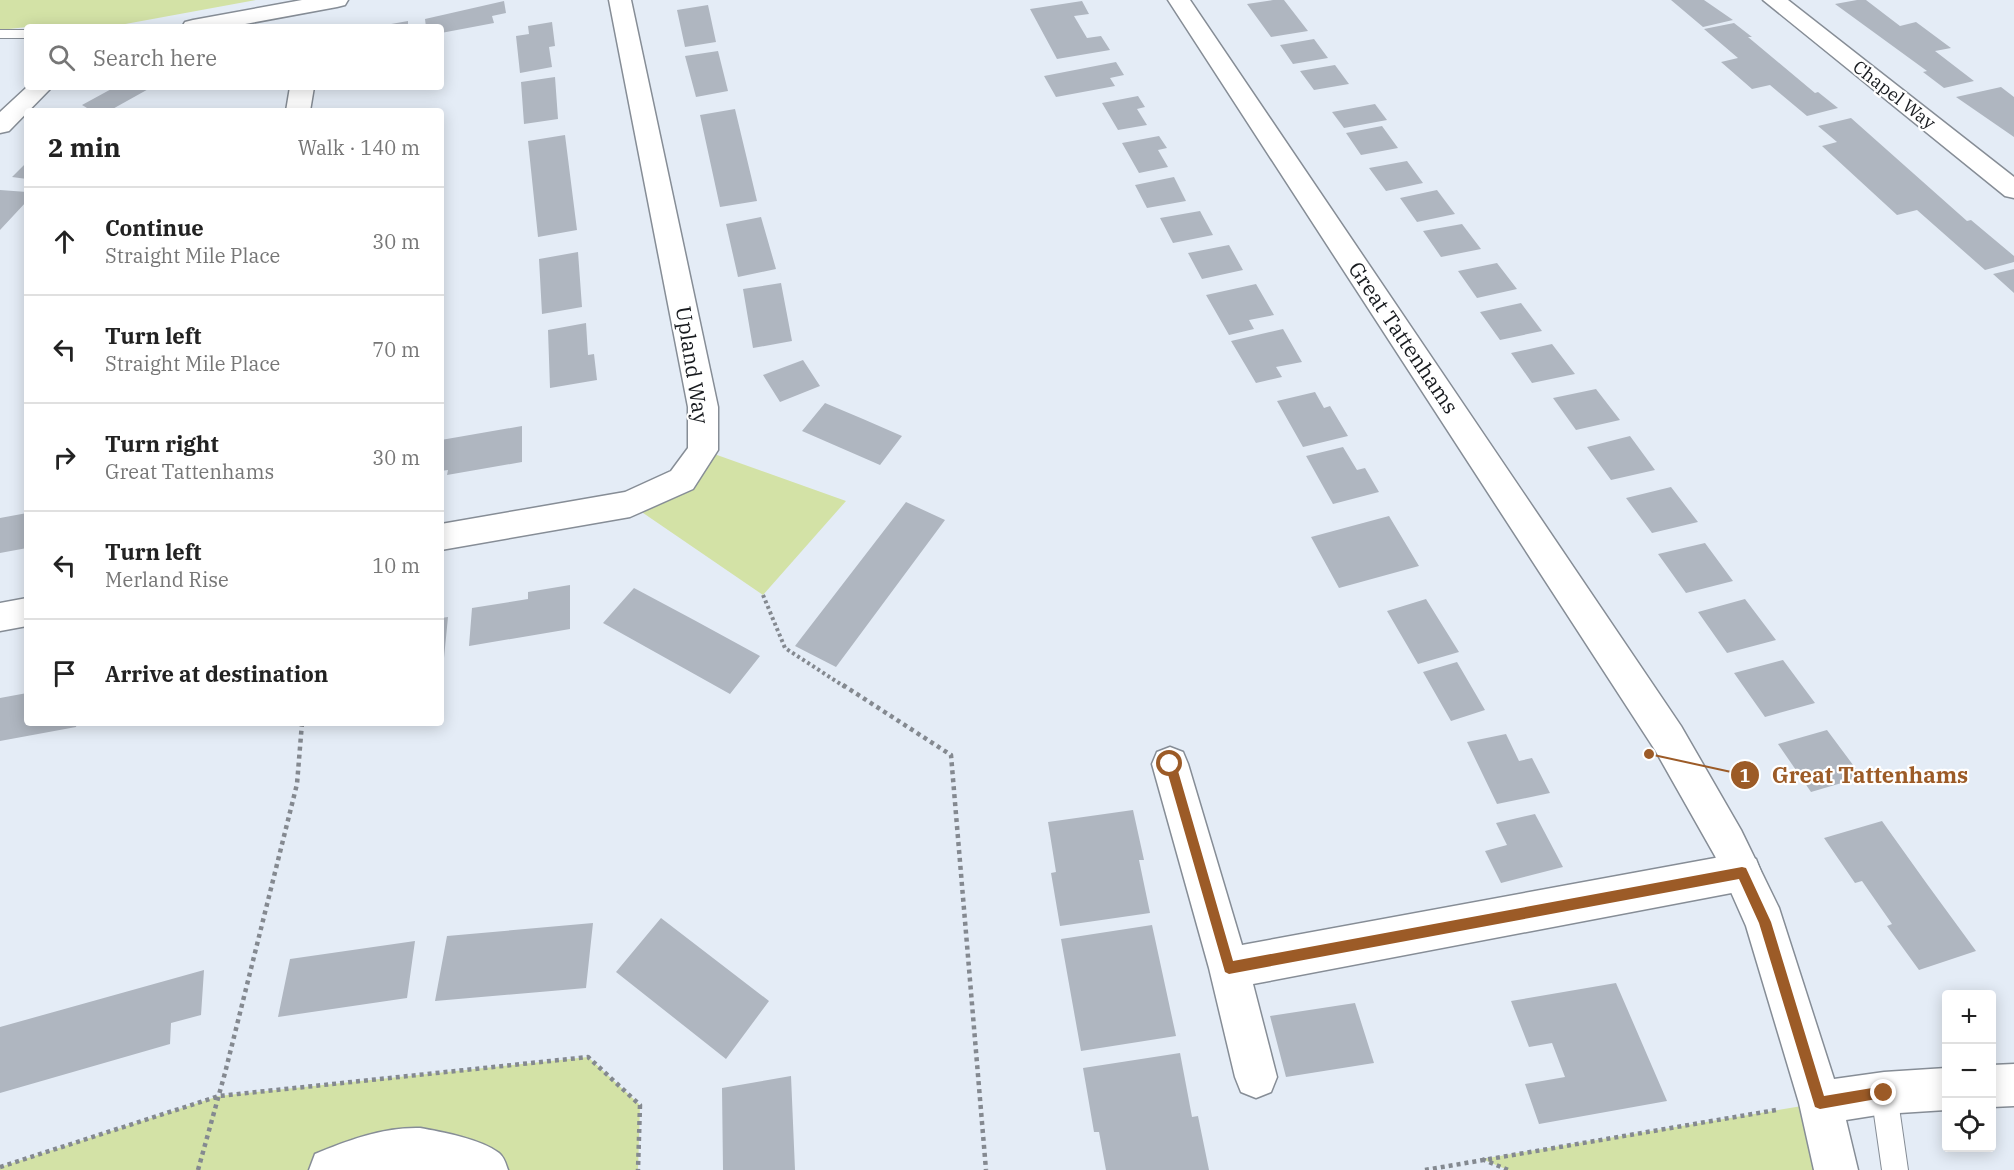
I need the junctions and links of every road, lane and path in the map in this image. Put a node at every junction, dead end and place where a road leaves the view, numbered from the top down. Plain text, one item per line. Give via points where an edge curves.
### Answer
1 (338, 0) edge
2 (620, 0) edge
3 (1179, 0) edge
4 (1774, 0) edge
5 (304, 17) edge
6 (226, 24) edge
7 (0, 34) edge
8 (24, 34) edge
9 (37, 90) edge
10 (302, 90) edge
11 (298, 108) edge
12 (0, 126) edge
13 (2014, 190) edge
14 (444, 536) edge
15 (763, 596) dead end
16 (24, 613) edge
17 (0, 617) edge
18 (302, 726) edge
19 (1170, 764) dead end
20 (1742, 872) junction
21 (1229, 968) junction
22 (1256, 1077) dead end
23 (2014, 1085) edge
24 (1996, 1086) edge
25 (1942, 1089) edge
26 (1884, 1093) junction
27 (219, 1096) junction
28 (1820, 1103) junction
29 (1482, 1159) junction
30 (0, 1167) edge
31 (198, 1170) edge
32 (331, 1170) edge
33 (486, 1170) edge
34 (638, 1170) edge
35 (986, 1170) edge
36 (1425, 1170) edge
37 (1508, 1170) edge
38 (1836, 1170) edge
39 (1895, 1170) edge

1 - 5 street
2 - 14 street, Upland Way via 703,407 704,450 682,480 630,504
3 - 20 street, Great Tattenhams via 1668,738
4 - 13 street, Chapel Way
5 - 6 street
7 - 8 lane
9 - 12 street
10 - 11 street
15 - 35 path via 785,648 951,755
16 - 17 street
18 - 27 path via 297,784
19 - 21 street
20 - 21 street
20 - 28 street, Great Tattenhams via 1765,922
21 - 22 street
23 - 24 street
25 - 26 street
26 - 28 street
26 - 39 lane
27 - 30 path
27 - 31 path
27 - 34 path via 588,1057 640,1105
28 - 29 path
28 - 38 street, Great Tattenhams
29 - 36 path
29 - 37 path
32 - 33 street via 348,1161 416,1150 477,1164

